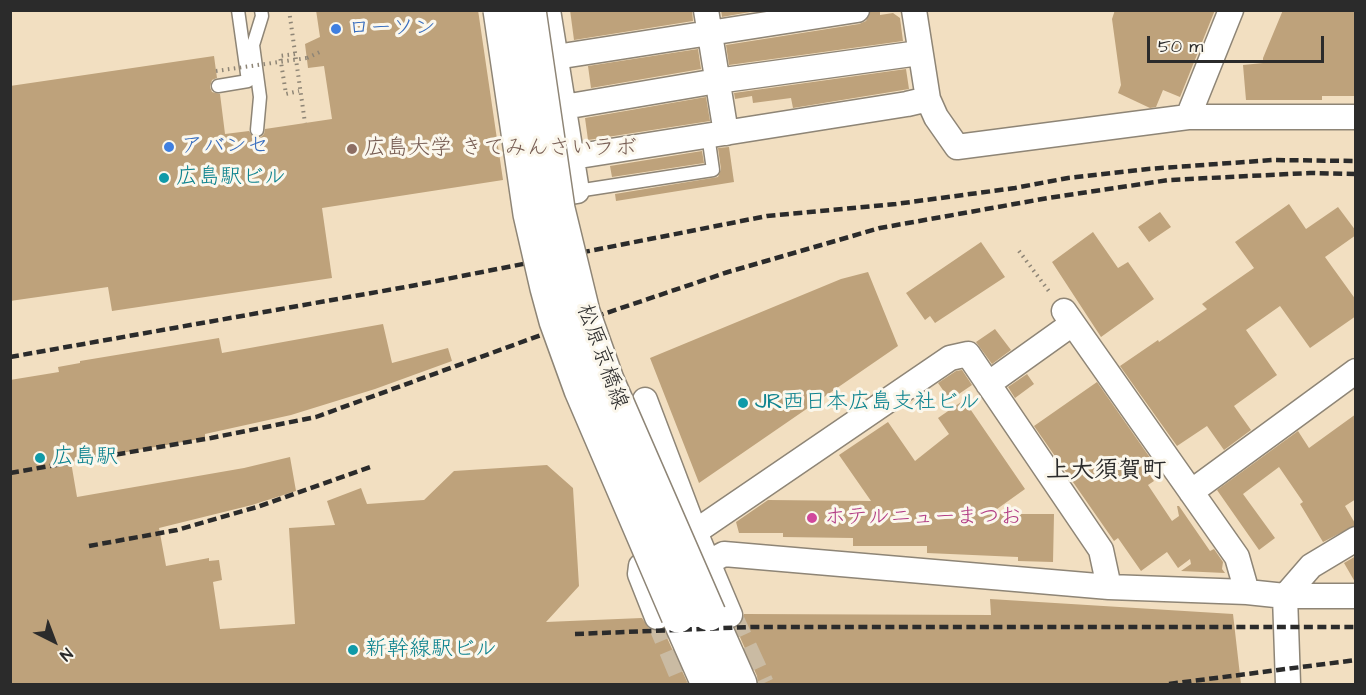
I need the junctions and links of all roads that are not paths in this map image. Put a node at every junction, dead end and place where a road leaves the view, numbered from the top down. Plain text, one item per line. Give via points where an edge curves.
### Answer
1 (238, 10) edge
2 (261, 10) edge
3 (489, 10) edge
4 (500, 10) edge
5 (529, 10) edge
6 (548, 10) edge
7 (857, 10) edge
8 (914, 10) edge
9 (1231, 10) edge
10 (708, 22) edge
11 (919, 53) junction
12 (556, 57) junction
13 (717, 81) junction
14 (218, 86) dead end
15 (928, 99) junction
16 (564, 106) junction
17 (1188, 117) junction
18 (1356, 117) edge
19 (257, 130) dead end
20 (717, 134) junction
21 (571, 157) junction
22 (513, 167) junction
23 (577, 191) junction
24 (1356, 371) edge
25 (988, 384) junction
26 (645, 400) dead end
27 (1191, 492) junction
28 (695, 532) junction
29 (1356, 539) edge
30 (709, 562) junction
31 (1109, 587) junction
32 (1247, 591) junction
33 (1285, 596) junction
34 (1356, 596) edge
35 (730, 615) tunnel mouth
36 (657, 617) tunnel mouth
37 (708, 684) edge
38 (740, 684) edge
39 (1288, 684) edge

1 - 14 lane via 248,81
2 - 19 lane via 253,45 260,97
3 - 22 street
4 - 37 street, 松原京橋線, bridge via 530,214 556,321 585,400
5 - 38 street, 松原京橋線, bridge via 558,209 583,312 607,380
6 - 12 street
7 - 10 street
8 - 11 street
9 - 17 street
10 - 12 street
10 - 13 street
11 - 13 street
11 - 15 street
12 - 16 street
13 - 16 street
13 - 20 street
15 - 17 street via 957,147
15 - 20 street
16 - 21 street
17 - 18 street
20 - 21 street
20 - 23 lane via 713,170
21 - 22 street
21 - 23 street
22 - 23 street via 518,201
24 - 27 street
25 - 27 street via 1068,317
25 - 28 street via 968,354 950,358
25 - 31 street via 1101,550
26 - 28 street
27 - 32 street via 1236,557
28 - 30 street
28 - 36 street via 641,566 640,574
29 - 33 street via 1311,566
30 - 31 street via 724,554
30 - 35 street
31 - 32 street
32 - 33 street
33 - 34 street
33 - 39 street

